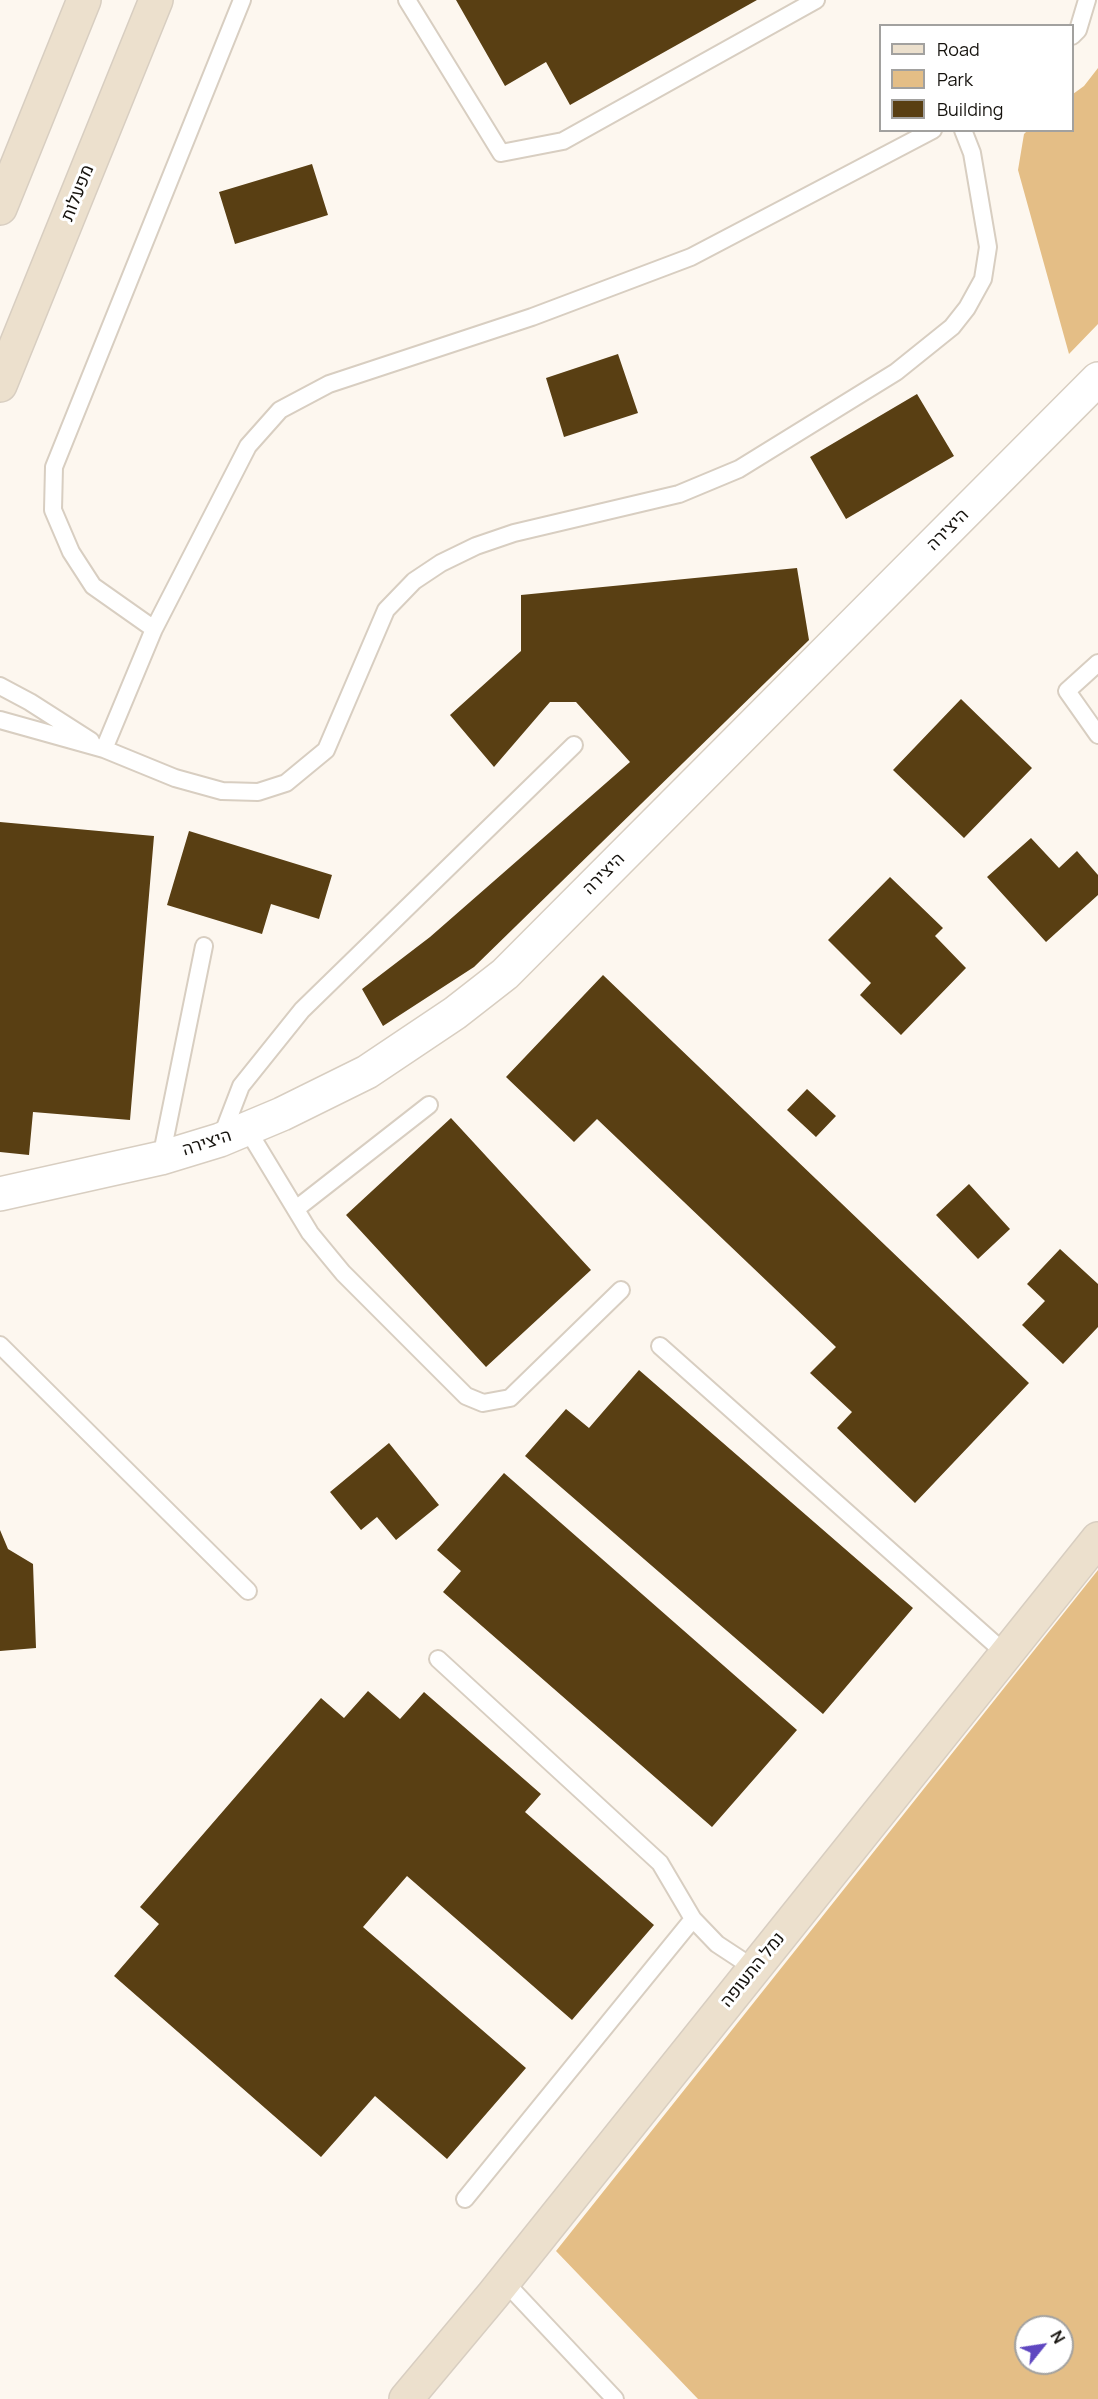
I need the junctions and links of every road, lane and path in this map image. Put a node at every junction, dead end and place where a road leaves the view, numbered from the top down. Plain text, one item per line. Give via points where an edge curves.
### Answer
1 (84, 0) edge
2 (156, 0) edge
3 (242, 0) edge
4 (407, 0) edge
5 (816, 0) edge
6 (1087, 0) edge
7 (1074, 34) edge
8 (929, 132) edge
9 (964, 132) edge
10 (0, 208) edge
11 (1098, 379) edge
12 (0, 385) edge
13 (154, 630) junction
14 (1098, 663) edge
15 (0, 686) edge
16 (0, 720) edge
17 (1098, 735) edge
18 (574, 745) dead end
19 (104, 749) junction
20 (204, 946) dead end
21 (429, 1105) dead end
22 (233, 1135) junction
23 (161, 1158) junction
24 (0, 1194) edge
25 (296, 1209) junction
26 (621, 1290) dead end
27 (0, 1345) edge
28 (660, 1346) dead end
29 (1098, 1539) edge
30 (248, 1591) dead end
31 (1006, 1654) junction
32 (438, 1659) dead end
33 (693, 1919) junction
34 (755, 1969) junction
35 (465, 2199) dead end
36 (504, 2281) junction
37 (406, 2399) edge
38 (615, 2399) edge

1 - 10 street
2 - 12 street, מפעלות
3 - 13 lane via 54,467 53,510 71,552 93,586
4 - 5 lane via 501,153 563,141
6 - 7 lane
8 - 13 lane via 691,257 532,317 329,384 280,410 248,446
9 - 19 lane via 972,153 988,247 983,279 952,327 896,372 740,469 679,494 514,533 476,546 414,581 386,610 326,750 286,783 258,792 222,791 175,778
11 - 22 street, היצירה via 505,974 426,1034 367,1072
13 - 19 lane
14 - 17 lane via 1067,691
15 - 19 lane
16 - 19 lane
18 - 22 lane via 302,1010 241,1086
20 - 23 lane
21 - 25 lane
22 - 23 street, היצירה
22 - 25 lane
23 - 24 street, היצירה
25 - 26 lane via 343,1273 466,1396 483,1403 510,1398
27 - 30 lane
28 - 31 lane
29 - 31 street, נמל התעופה
31 - 34 street, נמל התעופה
32 - 33 lane via 660,1863
33 - 34 lane via 717,1944
33 - 35 lane
34 - 36 street, נמל התעופה
36 - 37 street, נמל התעופה
36 - 38 lane

